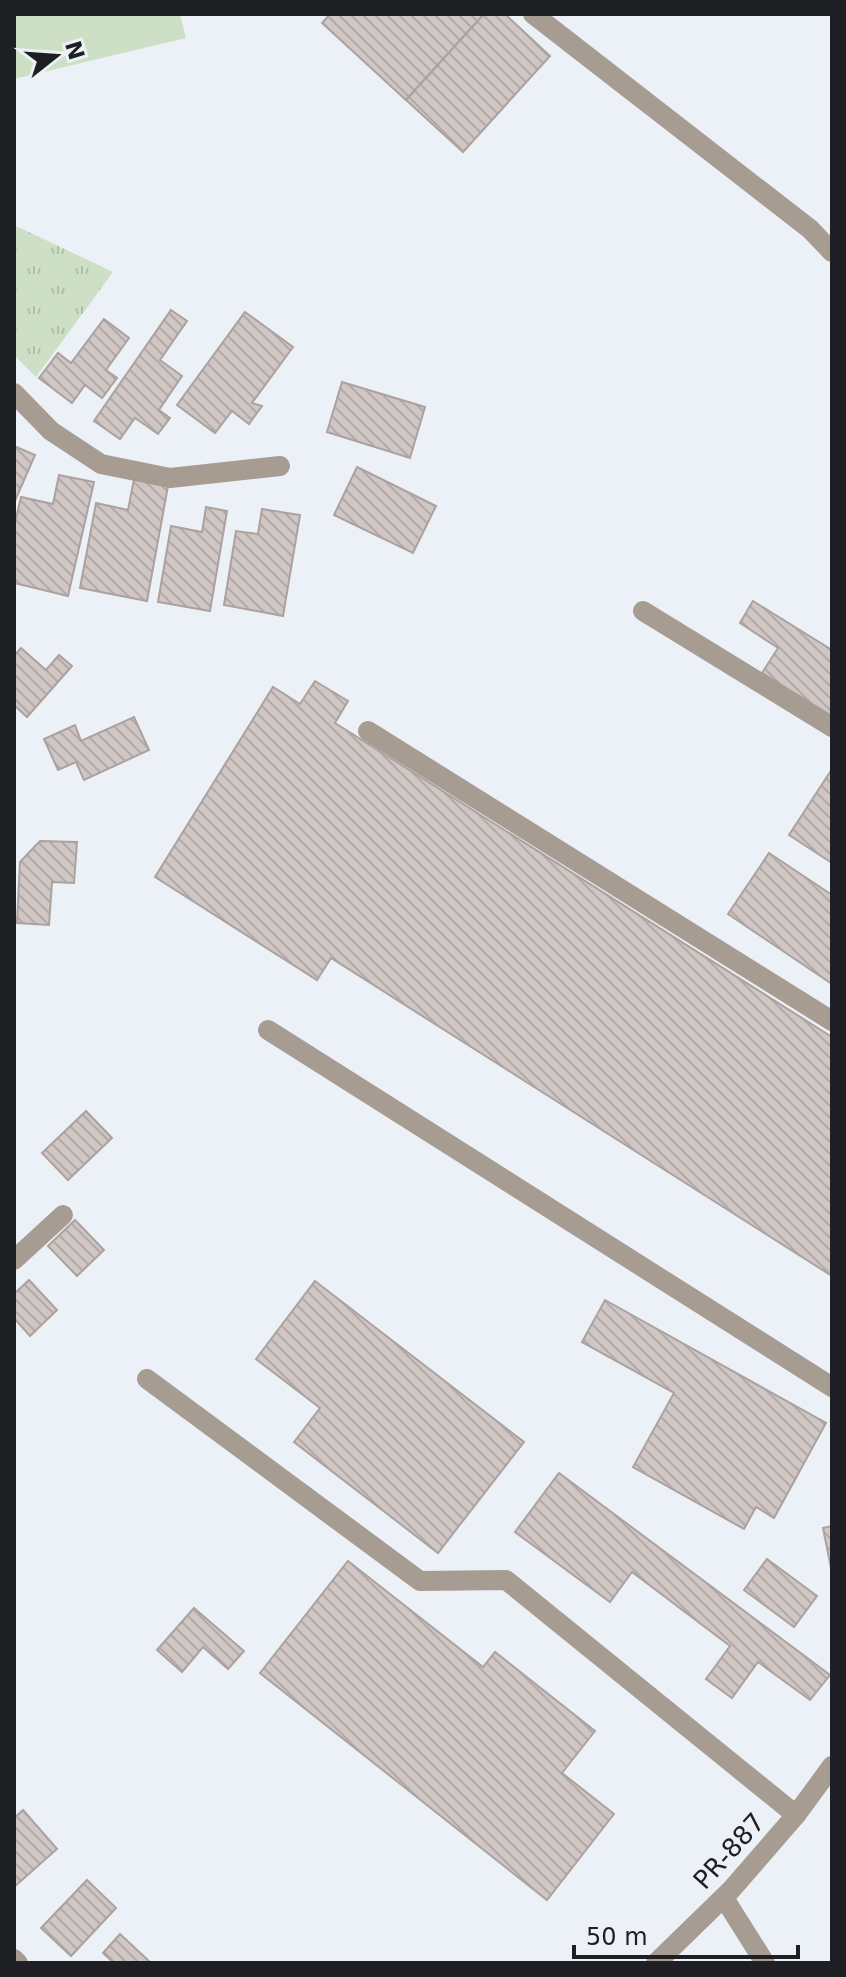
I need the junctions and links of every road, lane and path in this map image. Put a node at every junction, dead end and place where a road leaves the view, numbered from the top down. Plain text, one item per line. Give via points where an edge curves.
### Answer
1 (533, 14) edge
2 (832, 252) edge
3 (14, 393) edge
4 (280, 466) dead end
5 (643, 611) dead end
6 (832, 727) edge
7 (368, 731) dead end
8 (832, 1021) edge
9 (268, 1030) dead end
10 (63, 1215) dead end
11 (14, 1260) edge
12 (147, 1379) dead end
13 (832, 1387) edge
14 (832, 1766) edge
15 (796, 1815) junction
16 (724, 1898) junction
17 (656, 1963) edge
18 (765, 1963) edge

1 - 2 street via 810,229
3 - 4 street via 51,431 101,464 170,478
5 - 6 street
7 - 8 street
9 - 13 street
10 - 11 street
12 - 15 street via 420,1581 506,1580
14 - 15 street, PR-887
15 - 16 street, PR-887
16 - 17 street, PR-887
16 - 18 street

